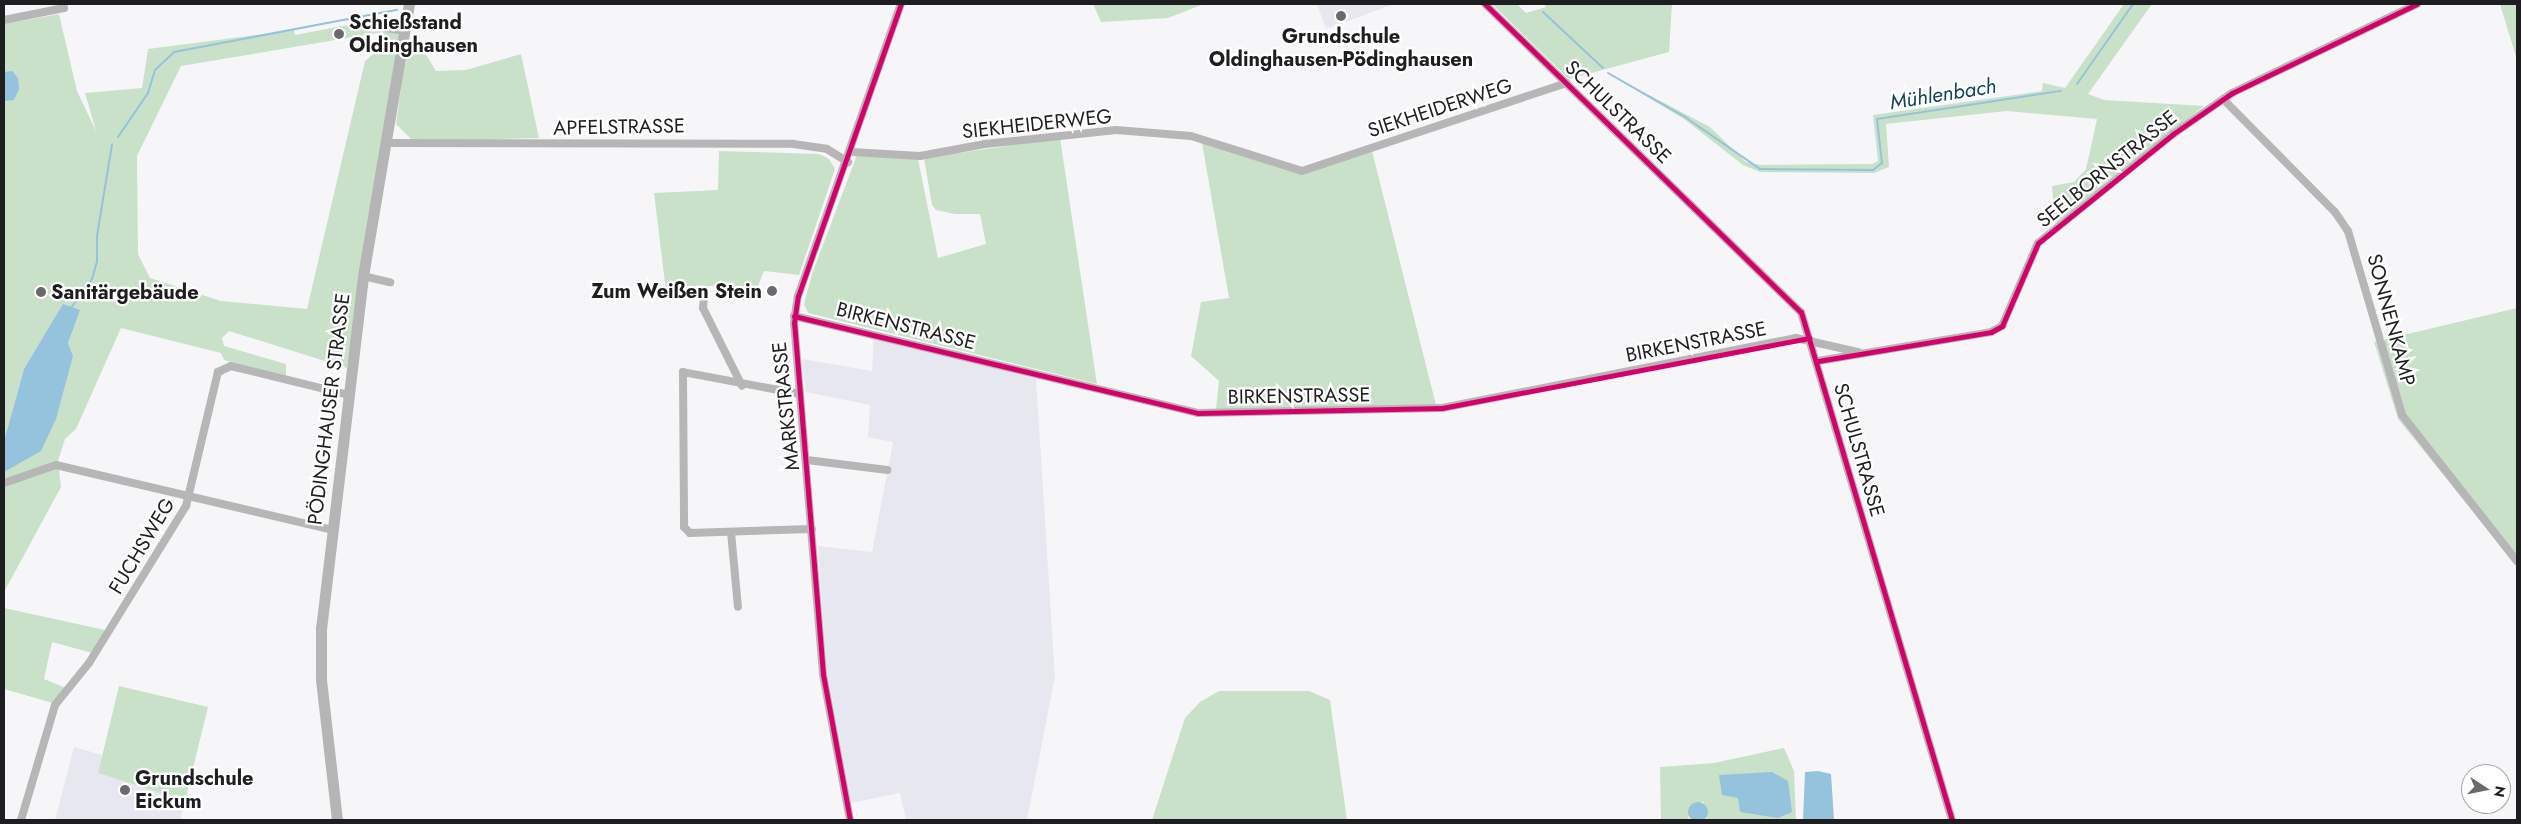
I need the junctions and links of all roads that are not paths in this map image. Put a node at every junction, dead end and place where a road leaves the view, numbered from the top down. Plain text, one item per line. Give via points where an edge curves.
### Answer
1 (408, 4) edge
2 (901, 4) edge
3 (1485, 4) edge
4 (2417, 4) edge
5 (64, 6) edge
6 (4, 20) edge
7 (386, 28) dead end
8 (404, 31) junction
9 (1567, 83) junction
10 (2224, 99) junction
11 (386, 142) junction
12 (852, 152) junction
13 (848, 162) junction
14 (364, 276) junction
15 (390, 282) dead end
16 (704, 295) dead end
17 (794, 316) junction
18 (1809, 338) junction
19 (1858, 352) junction
20 (1818, 361) junction
21 (742, 386) junction
22 (800, 394) junction
23 (349, 395) junction
24 (807, 460) junction
25 (887, 470) dead end
26 (4, 483) edge
27 (188, 499) junction
28 (812, 529) junction
29 (333, 530) junction
30 (731, 532) junction
31 (2517, 561) edge
32 (738, 607) dead end
33 (21, 820) edge
34 (338, 820) edge
35 (850, 820) edge
36 (1952, 820) edge

1 - 8 street, PÖDINGHAUSER STRASSE
2 - 12 street, MARKSTRASSE
3 - 9 street, SCHULSTRASSE
4 - 10 street, SEELBORNSTRASSE
5 - 6 street
7 - 8 street
8 - 11 street, PÖDINGHAUSER STRASSE
9 - 12 street, SIEKHEIDERWEG via 1302,171 1191,136 1116,130 985,144 920,156
9 - 18 street, SCHULSTRASSE via 1792,299
10 - 19 street, SEELBORNSTRASSE via 2038,243 2002,326 1991,332
10 - 31 street, SONNENKAMP via 2335,212 2348,231 2402,415
11 - 13 street, APFELSTRASSE via 794,144 827,149
11 - 14 street, PÖDINGHAUSER STRASSE
12 - 13 street, MARKSTRASSE
13 - 17 street, MARKSTRASSE
14 - 15 street
14 - 23 street, PÖDINGHAUSER STRASSE
16 - 21 street via 703,308
17 - 18 street, BIRKENSTRASSE via 1198,413 1442,408
17 - 22 street, MARKSTRASSE
18 - 19 street, SEELBORNSTRASSE
18 - 20 street, SCHULSTRASSE
19 - 20 street, SEELBORNSTRASSE
20 - 36 street, SCHULSTRASSE
21 - 22 street
21 - 30 street via 686,372 681,376 687,532
22 - 24 street, MARKSTRASSE
23 - 27 street, FUCHSWEG via 222,367 214,386
23 - 29 street, PÖDINGHAUSER STRASSE
24 - 25 street
24 - 28 street, MARKSTRASSE
26 - 27 street via 56,465
27 - 29 street
27 - 33 street, FUCHSWEG via 94,656 55,705
28 - 30 street
28 - 35 street, MARKSTRASSE via 825,686
29 - 34 street, PÖDINGHAUSER STRASSE via 320,667
30 - 32 street

